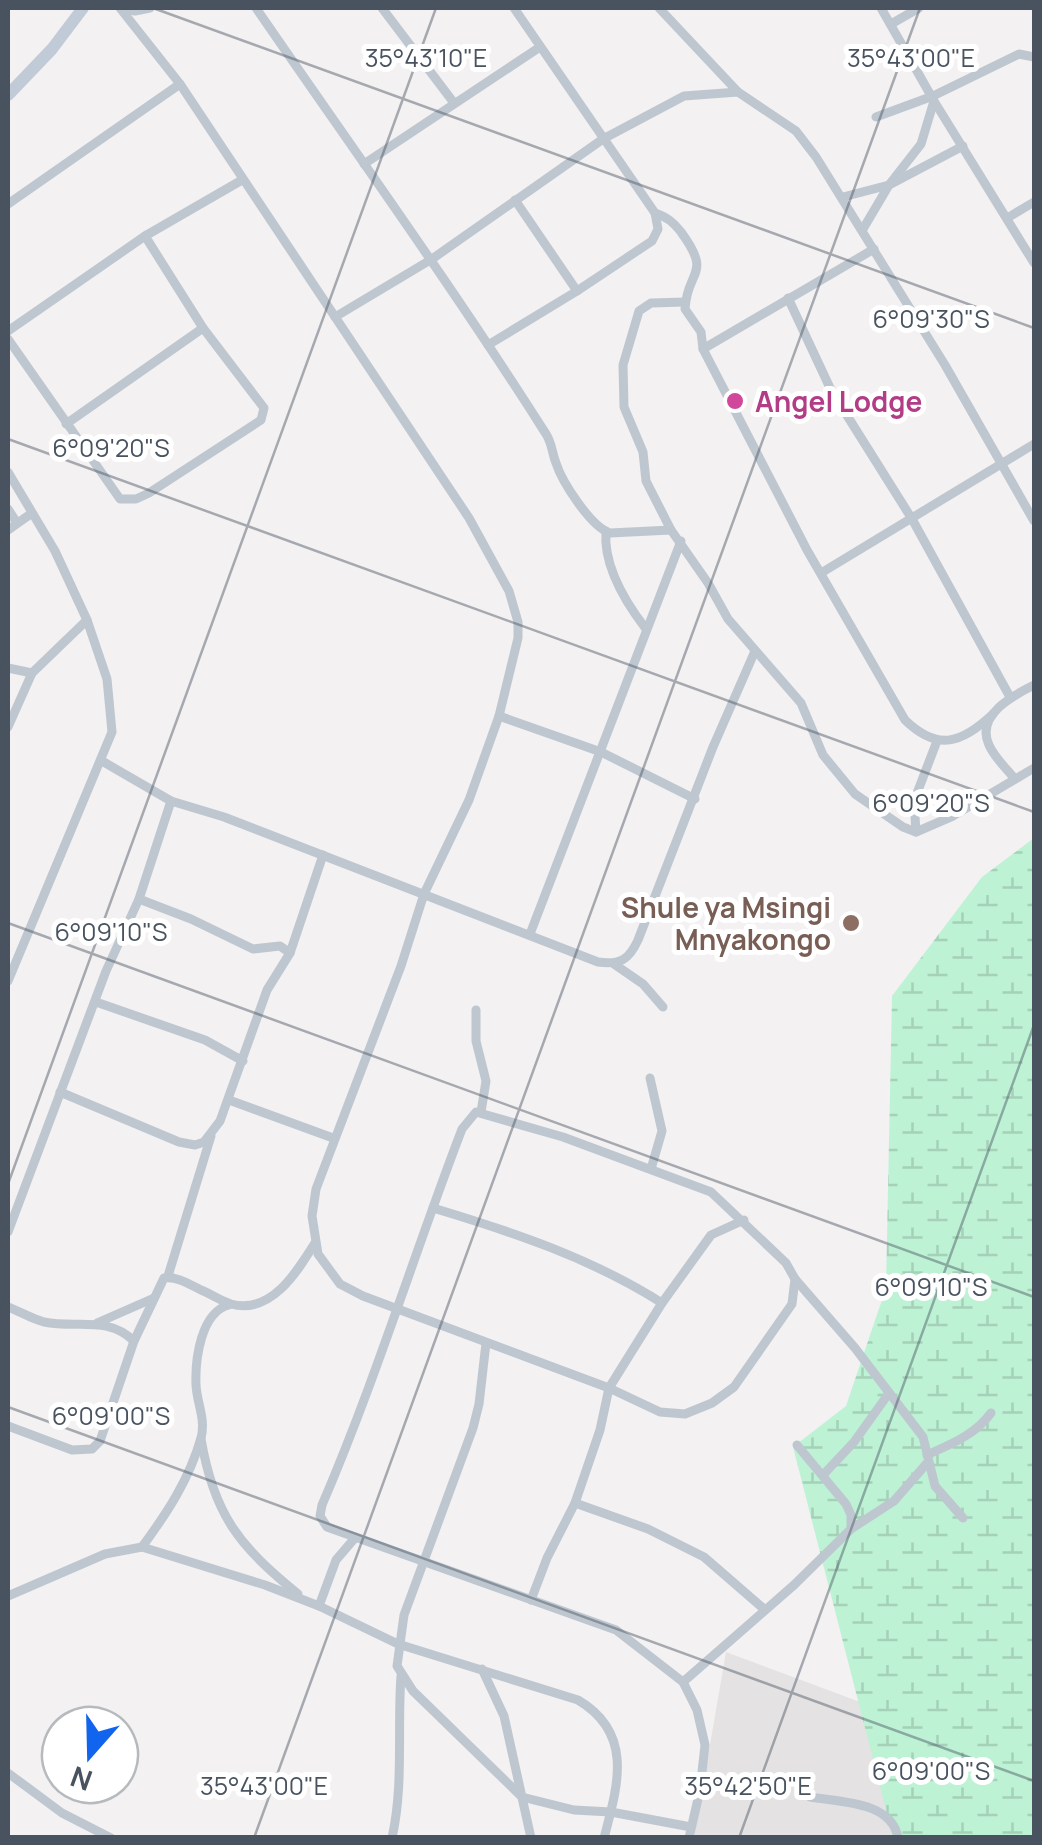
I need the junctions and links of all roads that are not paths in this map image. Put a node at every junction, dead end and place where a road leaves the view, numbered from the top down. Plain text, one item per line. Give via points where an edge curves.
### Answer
1 (83, 8) edge
2 (121, 8) edge
3 (150, 8) edge
4 (256, 8) edge
5 (382, 8) edge
6 (514, 8) edge
7 (659, 8) edge
8 (881, 8) edge
9 (920, 8) edge
10 (891, 24) junction
11 (1034, 44) edge
12 (540, 47) junction
13 (1019, 54) junction
14 (1034, 56) edge
15 (180, 84) junction
16 (738, 92) junction
17 (8, 95) edge
18 (933, 98) junction
19 (454, 103) junction
20 (876, 117) dead end
21 (603, 139) junction
22 (963, 146) junction
23 (364, 164) junction
24 (242, 180) junction
25 (889, 186) junction
26 (843, 198) junction
27 (516, 200) junction
28 (1034, 202) edge
29 (8, 204) edge
30 (654, 213) junction
31 (1009, 217) junction
32 (863, 229) junction
33 (146, 236) junction
34 (874, 248) junction
35 (432, 259) junction
36 (1034, 262) edge
37 (577, 291) junction
38 (788, 298) junction
39 (685, 302) junction
40 (334, 317) junction
41 (203, 328) junction
42 (8, 331) edge
43 (8, 339) edge
44 (488, 345) junction
45 (703, 349) junction
46 (66, 424) junction
47 (1034, 444) edge
48 (1003, 462) junction
49 (8, 472) edge
50 (8, 509) edge
51 (32, 513) junction
52 (912, 519) junction
53 (1034, 521) edge
54 (17, 523) junction
55 (8, 530) edge
56 (671, 530) junction
57 (606, 532) junction
58 (680, 541) junction
59 (821, 574) junction
60 (87, 620) junction
61 (646, 630) junction
62 (755, 652) junction
63 (8, 668) edge
64 (32, 673) junction
65 (1034, 685) edge
66 (1010, 696) junction
67 (993, 714) junction
68 (499, 716) junction
69 (8, 727) edge
70 (937, 741) junction
71 (601, 752) junction
72 (102, 761) junction
73 (1034, 768) edge
74 (1014, 778) junction
75 (695, 799) junction
76 (171, 801) junction
77 (916, 832) junction
78 (324, 856) junction
79 (424, 894) junction
80 (139, 899) junction
81 (530, 934) junction
82 (8, 946) edge
83 (20, 949) junction
84 (290, 953) junction
85 (614, 964) junction
86 (8, 981) edge
87 (96, 1002) junction
88 (663, 1007) dead end
89 (476, 1010) dead end
90 (243, 1061) junction
91 (650, 1078) dead end
92 (60, 1092) junction
93 (229, 1100) junction
94 (481, 1112) junction
95 (211, 1136) junction
96 (333, 1138) junction
97 (652, 1168) junction
98 (433, 1208) junction
99 (744, 1220) junction
100 (8, 1232) edge
101 (315, 1242) junction
102 (324, 1265) junction
103 (298, 1271) junction
104 (168, 1276) junction
105 (795, 1280) junction
106 (154, 1298) junction
107 (662, 1303) junction
108 (230, 1304) junction
109 (8, 1306) edge
110 (397, 1311) junction
111 (97, 1322) junction
112 (134, 1341) junction
113 (486, 1343) junction
114 (609, 1388) junction
115 (890, 1393) junction
116 (991, 1413) dead end
117 (8, 1426) edge
118 (201, 1437) junction
119 (797, 1445) dead end
120 (928, 1458) junction
121 (823, 1475) junction
122 (575, 1503) junction
123 (962, 1518) dead end
124 (852, 1530) junction
125 (354, 1538) junction
126 (142, 1547) junction
127 (424, 1562) junction
128 (8, 1596) edge
129 (530, 1600) junction
130 (308, 1602) junction
131 (319, 1606) junction
132 (764, 1609) junction
133 (398, 1644) junction
134 (482, 1669) junction
135 (401, 1676) junction
136 (683, 1682) junction
137 (8, 1773) edge
138 (522, 1797) junction
139 (810, 1797) dead end
140 (611, 1812) junction
141 (690, 1832) edge
142 (111, 1838) edge
143 (392, 1838) edge
144 (531, 1838) edge
145 (604, 1838) edge
146 (898, 1838) edge

1 - 17 street
2 - 3 street
2 - 15 street
4 - 23 street
5 - 19 street
6 - 12 street
7 - 16 street
8 - 10 street
9 - 10 street
10 - 18 street
11 - 13 street
12 - 19 street
12 - 21 street
13 - 14 street
13 - 18 street
15 - 24 street
15 - 29 street
16 - 21 street via 684,96
16 - 26 street via 796,131
18 - 20 street
18 - 22 street
18 - 25 street via 921,144
19 - 23 street
21 - 27 street
21 - 30 street
22 - 25 street
22 - 31 street
23 - 35 street
24 - 33 street
24 - 40 street
25 - 26 street
25 - 32 street
26 - 32 street
27 - 35 street
27 - 37 street
28 - 31 street
30 - 37 street via 658,228 652,241
30 - 39 street via 672,221 695,252 697,272
31 - 36 street
32 - 34 street
33 - 41 street
33 - 42 street
34 - 38 street
34 - 48 street
35 - 40 street
35 - 44 street
37 - 44 street
38 - 45 street
38 - 52 street via 831,390
39 - 45 street
39 - 56 street via 651,304 639,312 622,365 624,407 643,452 646,481
40 - 68 street via 469,518 509,591 518,638
41 - 46 street
41 - 46 street via 264,408 261,420 126,501
43 - 46 street
44 - 57 street via 548,436 564,482
45 - 59 street
47 - 48 street
48 - 52 street
48 - 53 street
49 - 51 street
50 - 54 street
51 - 54 street
51 - 60 street
52 - 59 street
52 - 66 street
54 - 55 street
56 - 57 street
56 - 58 street
57 - 61 street via 612,567
58 - 61 street
58 - 62 street
59 - 70 street via 906,720
60 - 64 street
60 - 72 street via 110,698 112,732
61 - 71 street
62 - 75 street
62 - 77 street via 801,702 818,749 856,794
63 - 64 street
64 - 69 street
65 - 66 street
66 - 67 street
67 - 70 street via 962,737
67 - 74 street via 989,746
68 - 71 street
68 - 79 street
70 - 77 street via 914,801
71 - 75 street
71 - 81 street
72 - 76 street
72 - 83 street
73 - 74 street
74 - 77 street
75 - 85 street via 632,952
76 - 78 street
76 - 80 street
78 - 79 street
78 - 84 street
79 - 81 street
79 - 96 street
80 - 84 street via 253,949 280,946
80 - 87 street
81 - 85 street
82 - 83 street
83 - 86 street
84 - 90 street via 267,990
85 - 88 street
87 - 90 street via 205,1040
87 - 92 street
89 - 94 street via 486,1082
90 - 93 street
91 - 97 street via 662,1132
92 - 95 street via 179,1142 195,1145
92 - 100 street
93 - 95 street
93 - 96 street
94 - 97 street
94 - 98 street via 462,1129
95 - 104 street
96 - 101 street via 316,1189
97 - 99 street via 711,1192
98 - 107 street via 595,1265
98 - 110 street
99 - 105 street
99 - 107 street via 710,1235
101 - 102 street
101 - 103 street
102 - 103 street
102 - 110 street via 340,1284
103 - 108 street via 266,1301
104 - 106 street
104 - 108 street
105 - 114 street via 792,1304 748,1369 712,1402 686,1414 660,1412
105 - 115 street
106 - 111 street
106 - 112 street
107 - 114 street
108 - 118 street via 210,1317 199,1357
109 - 111 street via 41,1322
110 - 113 street
110 - 125 street via 320,1516 327,1527
111 - 112 street
112 - 117 street via 92,1449 72,1450
113 - 114 street
113 - 127 street via 476,1416
114 - 122 street
115 - 120 street via 923,1437
115 - 121 street
116 - 120 street
118 - 126 street via 184,1485
118 - 130 street via 209,1482 242,1542
119 - 121 street
120 - 123 street via 938,1492
120 - 124 street via 894,1501
121 - 124 street via 852,1515
122 - 129 street
122 - 132 street via 704,1557
124 - 132 street
125 - 127 street
125 - 131 street via 336,1560
126 - 128 street via 105,1554
126 - 130 street
127 - 129 street
127 - 133 street
129 - 136 street via 616,1630
130 - 131 street
131 - 133 street
132 - 136 street
133 - 134 street
133 - 135 street
134 - 138 street via 504,1716
134 - 140 street via 595,1710 616,1748
135 - 138 street
135 - 143 street via 401,1782
136 - 141 street via 704,1745
137 - 142 street via 62,1813
138 - 140 street
138 - 144 street
139 - 146 street via 875,1808 895,1824
140 - 141 street
140 - 145 street

